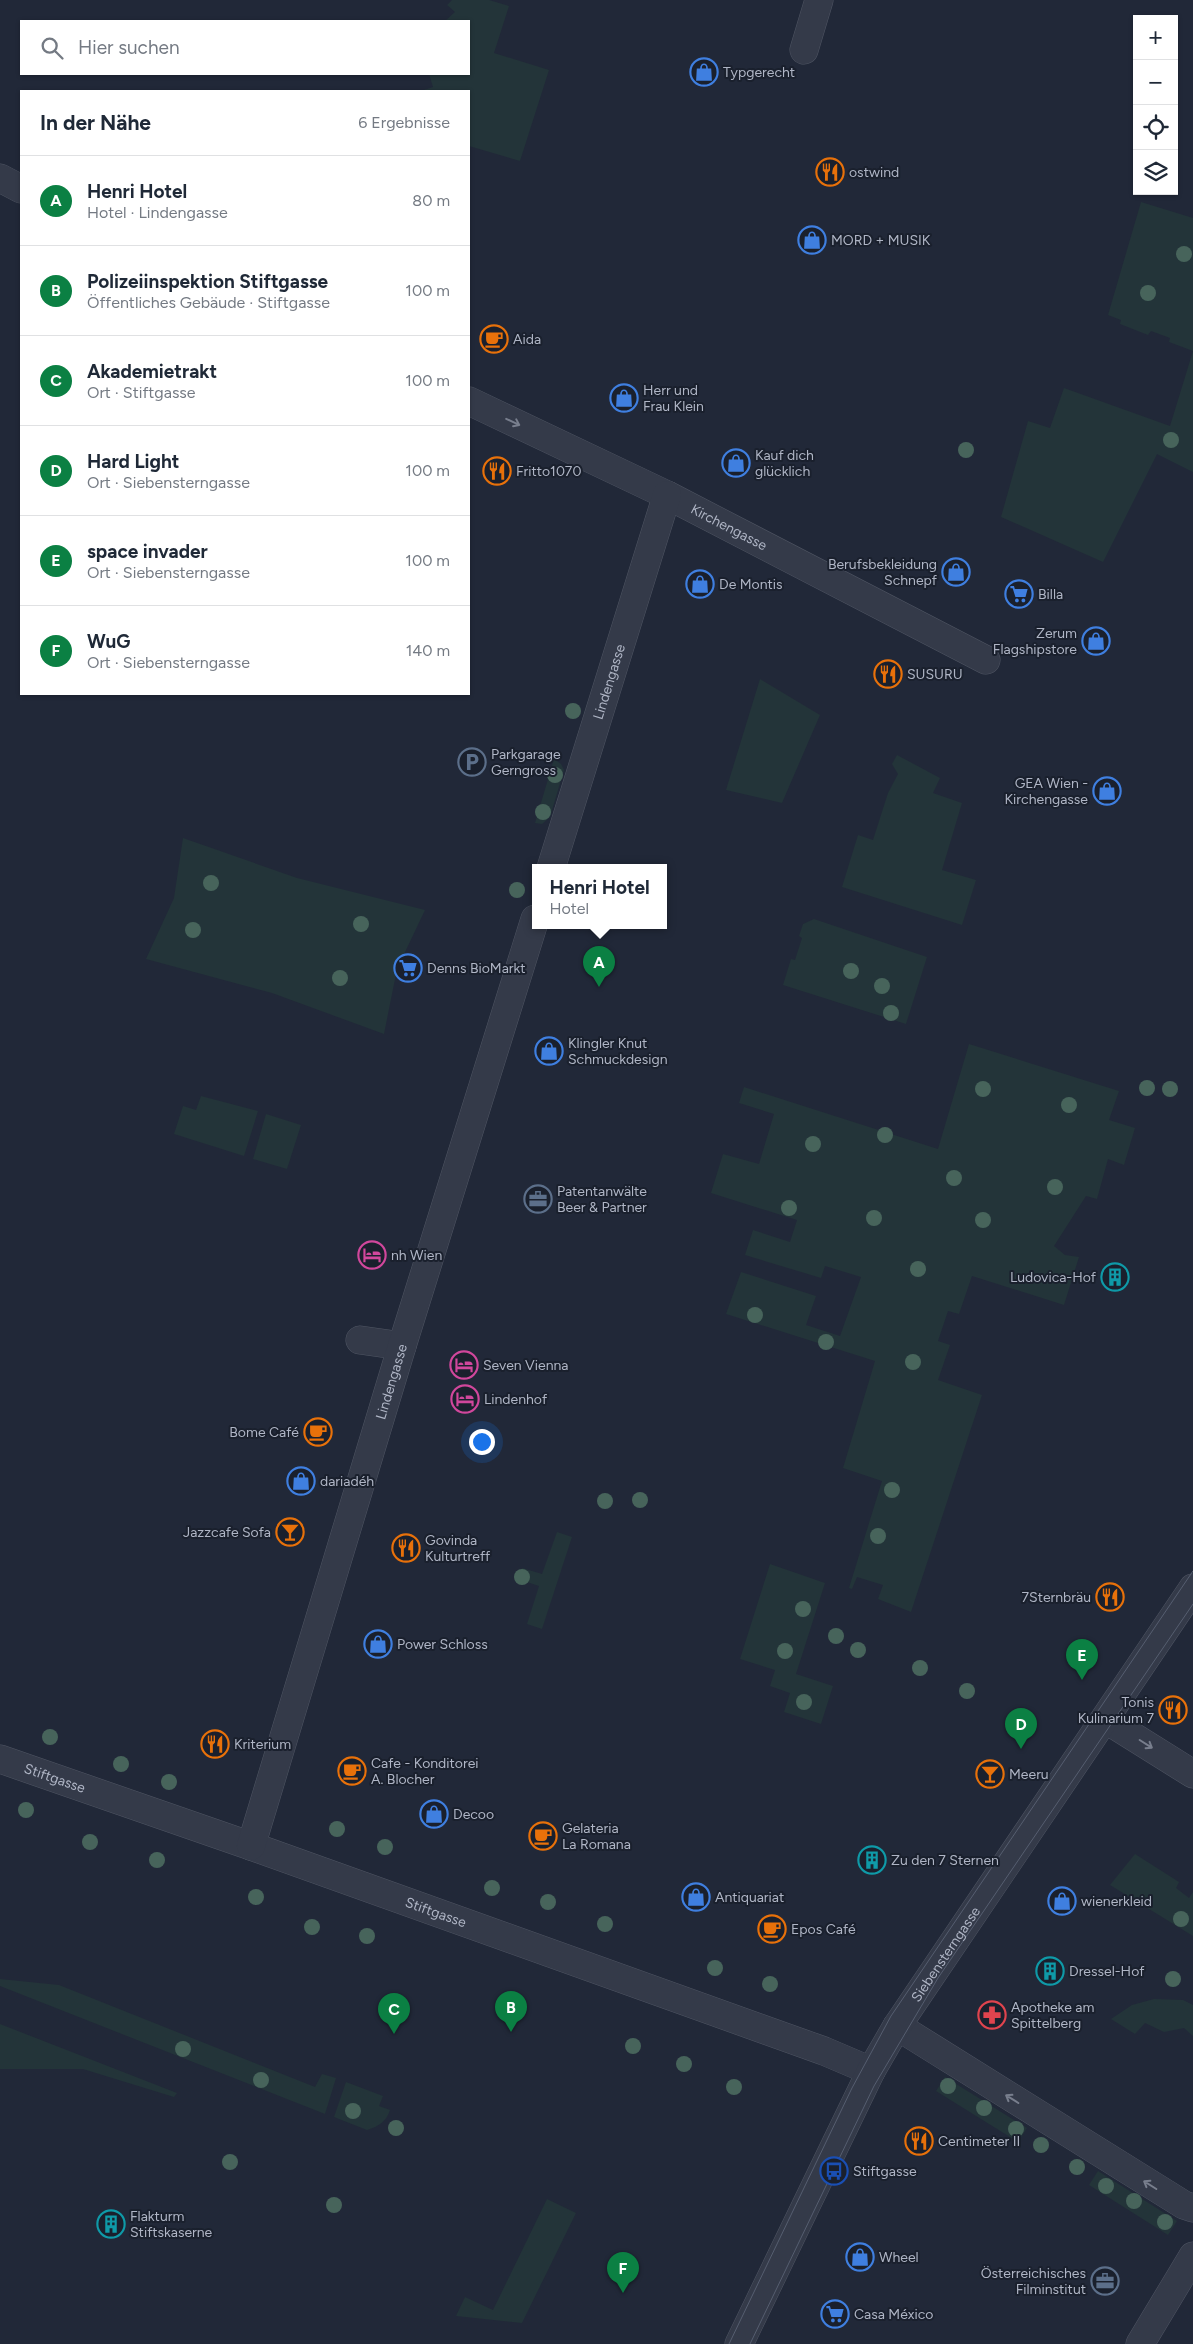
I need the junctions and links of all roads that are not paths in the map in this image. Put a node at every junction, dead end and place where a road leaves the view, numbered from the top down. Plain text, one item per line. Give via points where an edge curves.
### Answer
1 (819, 0) edge
2 (804, 50) dead end
3 (0, 178) edge
4 (20, 188) edge
5 (470, 401) edge
6 (667, 495) junction
7 (986, 660) dead end
8 (552, 864) edge
9 (532, 929) edge
10 (360, 1340) dead end
11 (402, 1346) junction
12 (1193, 1588) edge
13 (1105, 1718) junction
14 (0, 1758) edge
15 (1193, 1774) edge
16 (251, 1846) junction
17 (897, 2026) junction
18 (871, 2071) junction
19 (1193, 2208) edge
20 (1193, 2256) edge
21 (739, 2344) edge
22 (1140, 2344) edge

1 - 2 street
3 - 4 street
5 -> 6 street, Kirchengasse
6 - 7 street, Kirchengasse
6 - 8 street, Lindengasse
9 - 11 street, Lindengasse
10 - 11 street
11 - 16 street, Lindengasse
12 - 13 street, Siebensterngasse
13 -> 15 street
13 - 17 street, Siebensterngasse
14 - 16 street, Stiftgasse
16 - 18 street, Stiftgasse via 815,2047
17 - 18 street, Siebensterngasse
19 -> 17 street
18 - 21 street, Siebensterngasse
20 - 22 street

